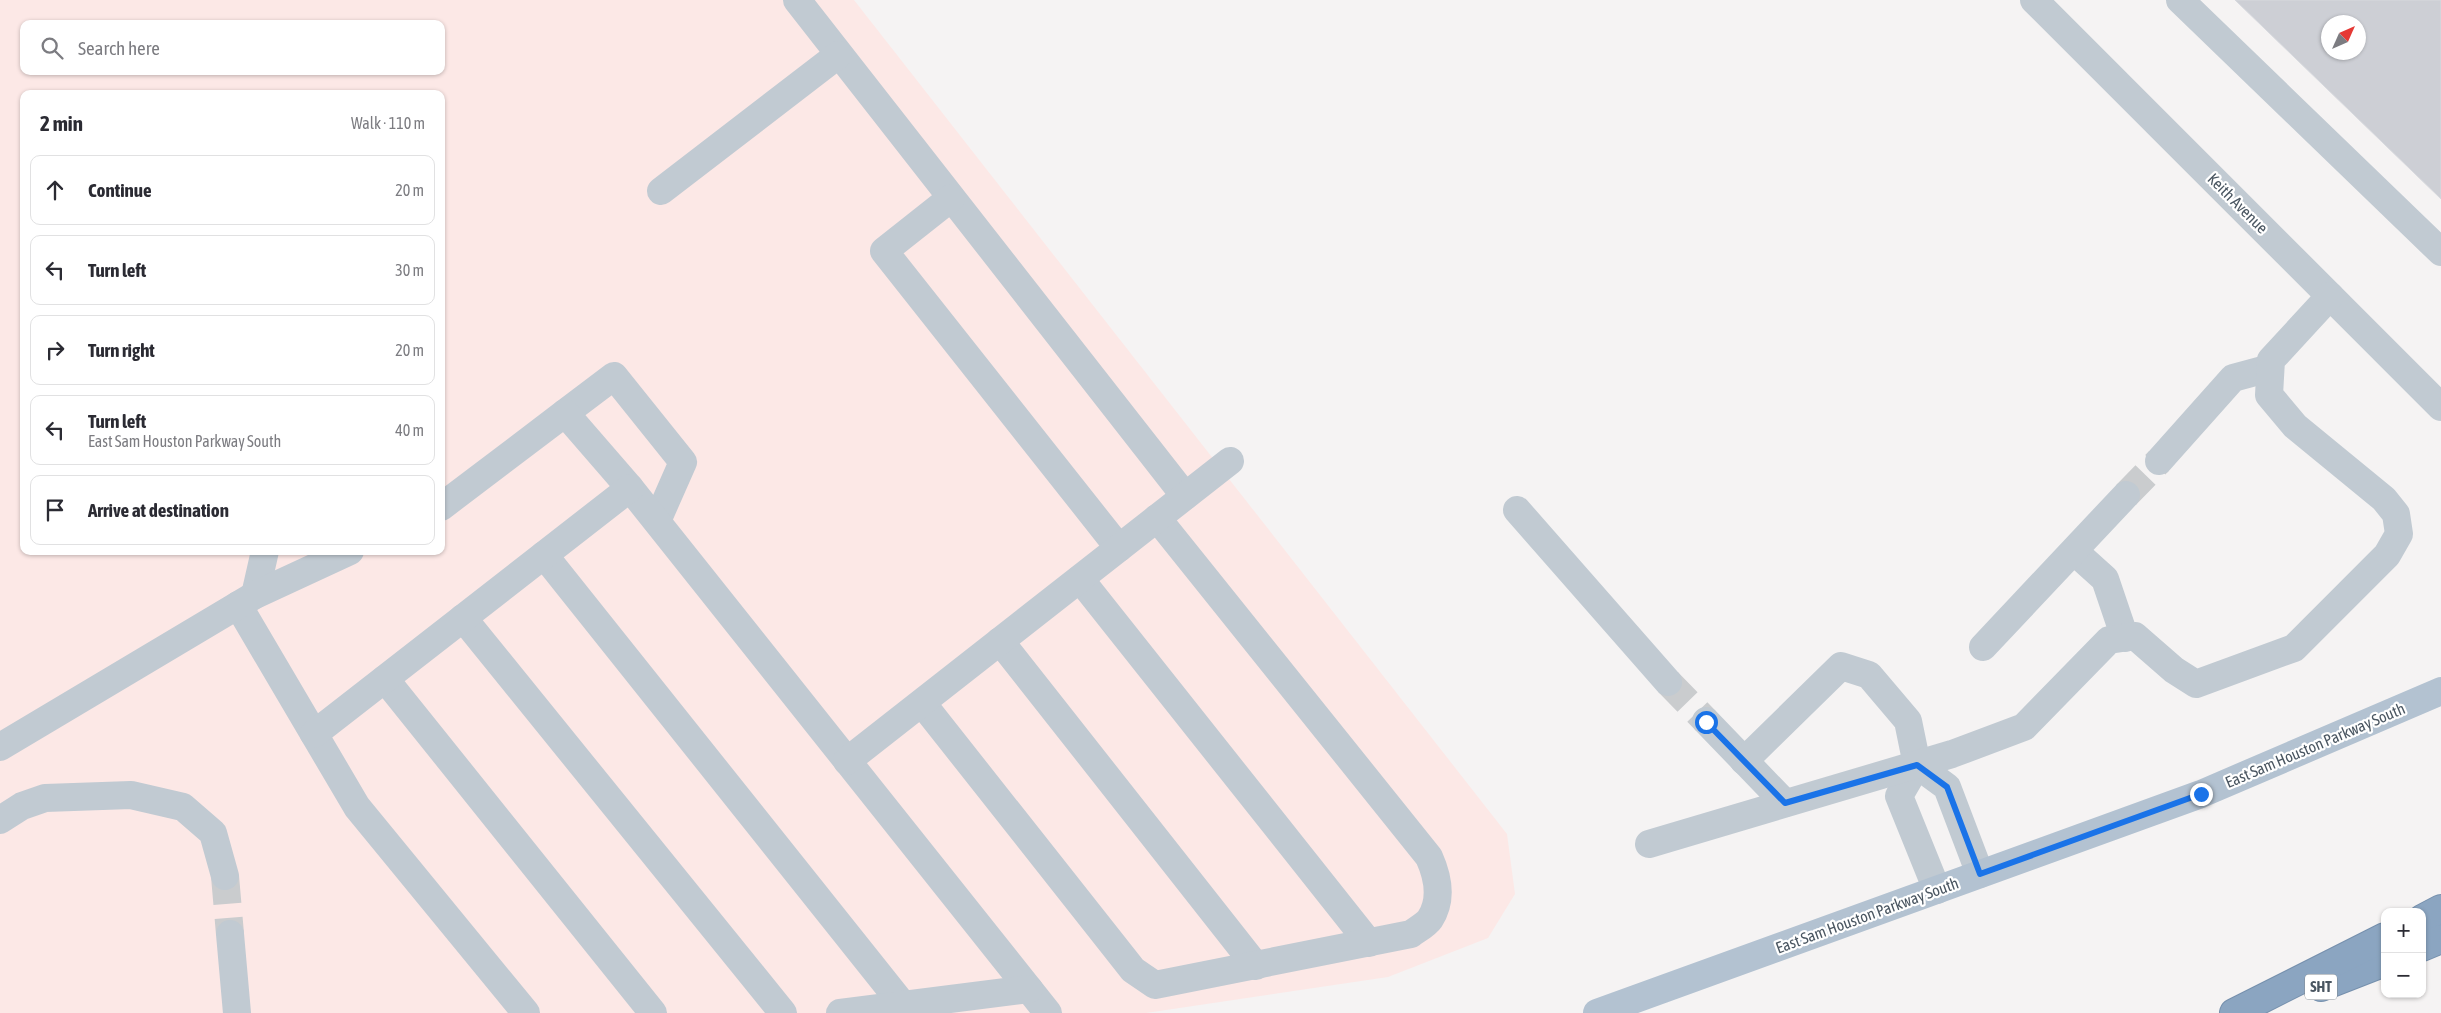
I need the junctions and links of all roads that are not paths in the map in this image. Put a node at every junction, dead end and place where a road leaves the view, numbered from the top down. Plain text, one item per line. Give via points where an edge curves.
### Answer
1 (797, 0) edge
2 (2034, 0) edge
3 (2180, 0) edge
4 (838, 55) junction
5 (661, 191) dead end
6 (951, 198) junction
7 (2441, 252) edge
8 (2330, 296) junction
9 (2270, 368) junction
10 (2441, 407) edge
11 (564, 413) junction
12 (1230, 461) dead end
13 (2159, 461) tunnel mouth
14 (630, 488) junction
15 (2126, 495) tunnel mouth
16 (1185, 496) junction
17 (445, 504) edge
18 (1517, 510) dead end
19 (1157, 518) junction
20 (657, 521) junction
21 (1119, 548) junction
22 (2075, 552) junction
23 (263, 555) edge
24 (342, 555) edge
25 (544, 556) junction
26 (1080, 579) junction
27 (246, 600) junction
28 (463, 618) junction
29 (2125, 638) junction
30 (1000, 641) junction
31 (1984, 647) dead end
32 (385, 679) junction
33 (1668, 682) tunnel mouth
34 (2441, 691) edge
35 (922, 703) junction
36 (1706, 722) tunnel mouth
37 (314, 734) junction
38 (0, 747) edge
39 (847, 761) junction
40 (1744, 761) junction
41 (1917, 765) junction
42 (1785, 803) junction
43 (0, 820) edge
44 (1648, 844) dead end
45 (1980, 874) junction
46 (225, 876) tunnel mouth
47 (1937, 890) junction
48 (2441, 909) edge
49 (2426, 917) edge
50 (230, 934) tunnel mouth
51 (2441, 939) edge
52 (2381, 940) edge
53 (1368, 943) junction
54 (2426, 945) edge
55 (2381, 964) edge
56 (1256, 966) junction
57 (1029, 989) junction
58 (903, 1005) junction
59 (237, 1013) edge
60 (526, 1013) edge
61 (653, 1013) edge
62 (783, 1013) edge
63 (840, 1013) edge
64 (1048, 1013) edge
65 (1597, 1013) edge
66 (2234, 1013) edge
67 (2258, 1013) edge

1 - 4 street
2 - 8 street, Keith Avenue
3 - 7 street
4 - 5 street
4 - 6 street
6 - 16 street
6 - 21 street via 884,251
8 - 9 street via 2271,360
8 - 10 street, Keith Avenue
9 - 13 street via 2233,378
9 - 29 street via 2269,396 2295,426 2384,499 2396,514 2400,534 2387,555 2294,648 2196,684 2174,670 2135,636
11 - 14 street
11 - 17 street
11 - 20 street via 614,376 683,462
12 - 16 street
14 - 20 street
14 - 25 street
15 - 22 street
16 - 19 street
18 - 33 street
19 - 21 street
19 - 53 street via 1429,857 1438,877 1438,898 1430,920 1411,934
20 - 39 street
21 - 26 street
22 - 29 street via 2105,579
22 - 31 street
23 - 27 street
24 - 27 street
25 - 28 street
25 - 58 street
26 - 30 street
26 - 53 street
27 - 37 street
27 - 38 street
28 - 32 street
28 - 62 street
29 - 41 street via 2109,640 2024,727
30 - 35 street
30 - 56 street
32 - 37 street
32 - 61 street
34 - 45 main road, East Sam Houston Parkway South via 2201,794
35 - 39 street
35 - 56 street via 1133,970 1154,985
36 - 40 street
37 - 60 street via 356,807
39 - 57 street
40 - 41 street via 1841,666 1869,675 1908,720
40 - 42 street
41 - 42 street
41 - 45 street via 1947,787
41 - 47 street via 1899,796
42 - 44 street
43 - 46 street via 22,806 45,798 131,795 184,807 213,833
45 - 47 main road, East Sam Houston Parkway South
47 - 65 main road, East Sam Houston Parkway South
48 - 49 highway
50 - 59 street
51 - 54 highway
52 - 66 highway
53 - 56 street
55 - 67 highway, SHT
57 - 58 street
57 - 64 street
58 - 63 street

